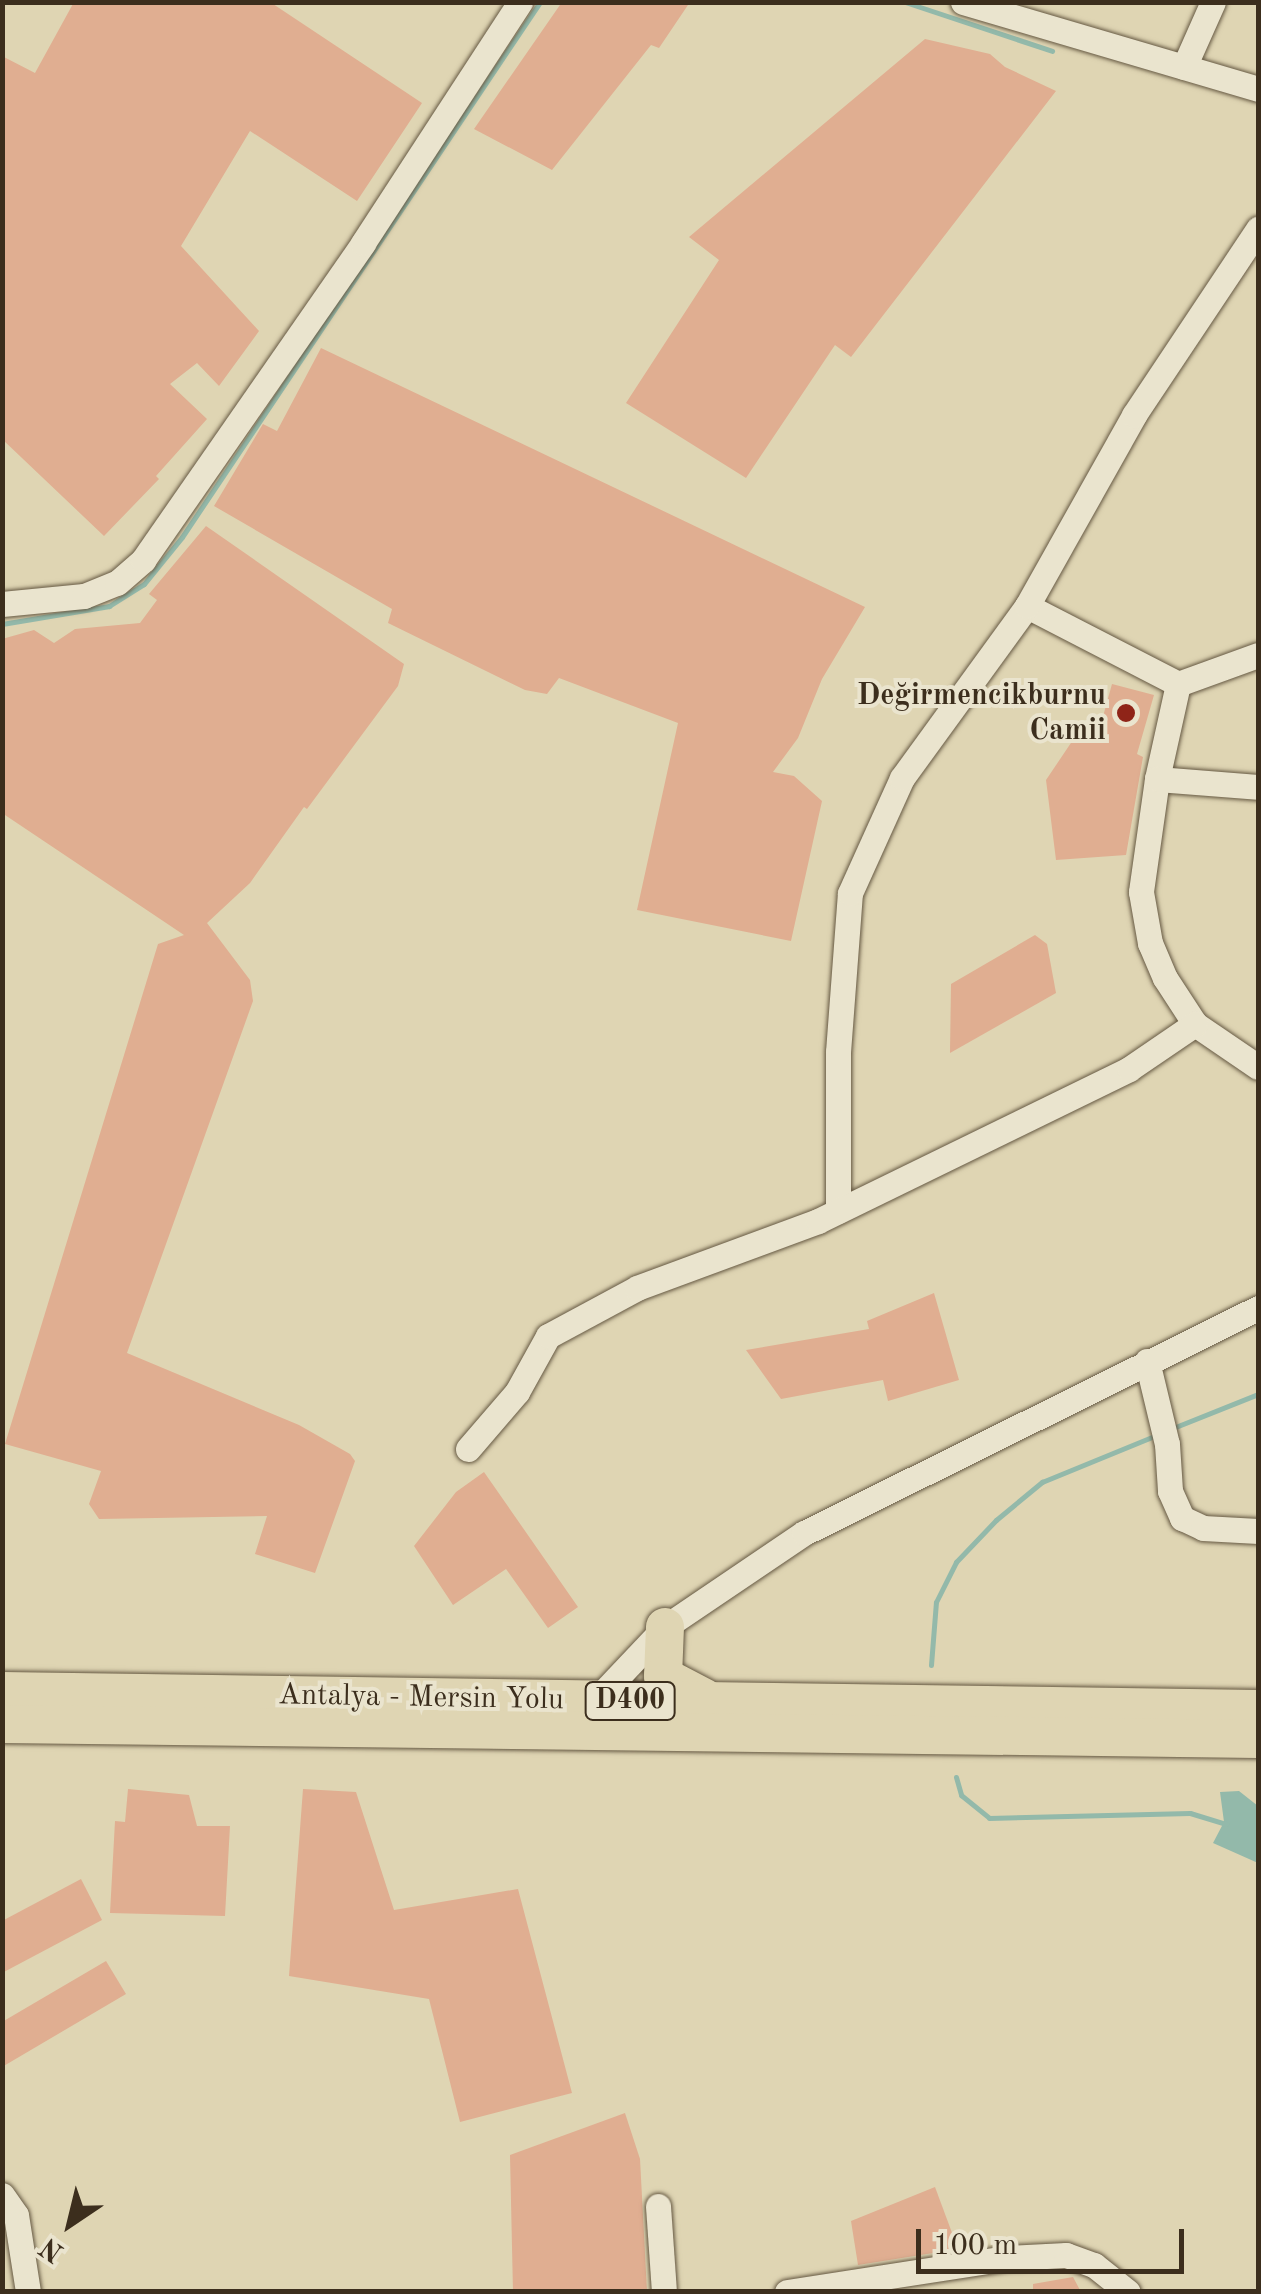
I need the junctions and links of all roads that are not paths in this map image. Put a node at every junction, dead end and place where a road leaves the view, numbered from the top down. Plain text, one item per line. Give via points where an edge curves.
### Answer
1 (520, 2) edge
2 (963, 2) edge
3 (1213, 2) edge
4 (1184, 67) junction
5 (1258, 89) edge
6 (1258, 229) edge
7 (2, 604) edge
8 (1026, 606) junction
9 (1258, 655) edge
10 (1178, 684) junction
11 (1158, 779) junction
12 (1258, 787) edge
13 (1195, 1024) junction
14 (1258, 1068) edge
15 (838, 1211) junction
16 (1258, 1308) edge
17 (1147, 1362) junction
18 (468, 1449) dead end
19 (1258, 1531) edge
20 (665, 1627) junction
21 (2, 1691) edge
22 (716, 1703) junction
23 (1258, 1708) edge
24 (594, 1717) junction
25 (2, 1724) edge
26 (1258, 1739) edge
27 (2, 2195) edge
28 (658, 2206) dead end
29 (28, 2292) edge
30 (664, 2292) edge
31 (787, 2292) edge
32 (1128, 2292) edge

1 - 7 street via 363,243 142,560 117,583 84,596
2 - 4 street
3 - 4 street
4 - 5 street
6 - 8 street via 1134,415
8 - 10 street
8 - 15 street via 902,778 850,893 838,1052
9 - 10 street
10 - 11 street
11 - 12 street
11 - 13 street via 1141,892 1150,943
13 - 14 street
13 - 15 street via 1129,1069
15 - 18 street via 637,1288 548,1336 517,1392
16 - 17 street
17 - 19 street via 1170,1491 1182,1518 1203,1528
17 - 20 street via 804,1534
20 - 22 highway via 663,1676
20 - 24 street
21 - 24 highway, Antalya - Mersin Yolu / D400
22 - 23 highway, Antalya - Mersin Yolu / D400
22 - 24 highway, Antalya - Mersin Yolu / D400
24 - 25 highway, Antalya - Mersin Yolu / D400
24 - 26 highway, Antalya - Mersin Yolu / D400
27 - 29 street via 16,2215
28 - 30 street
31 - 32 street via 1007,2258 1066,2256 1094,2265

